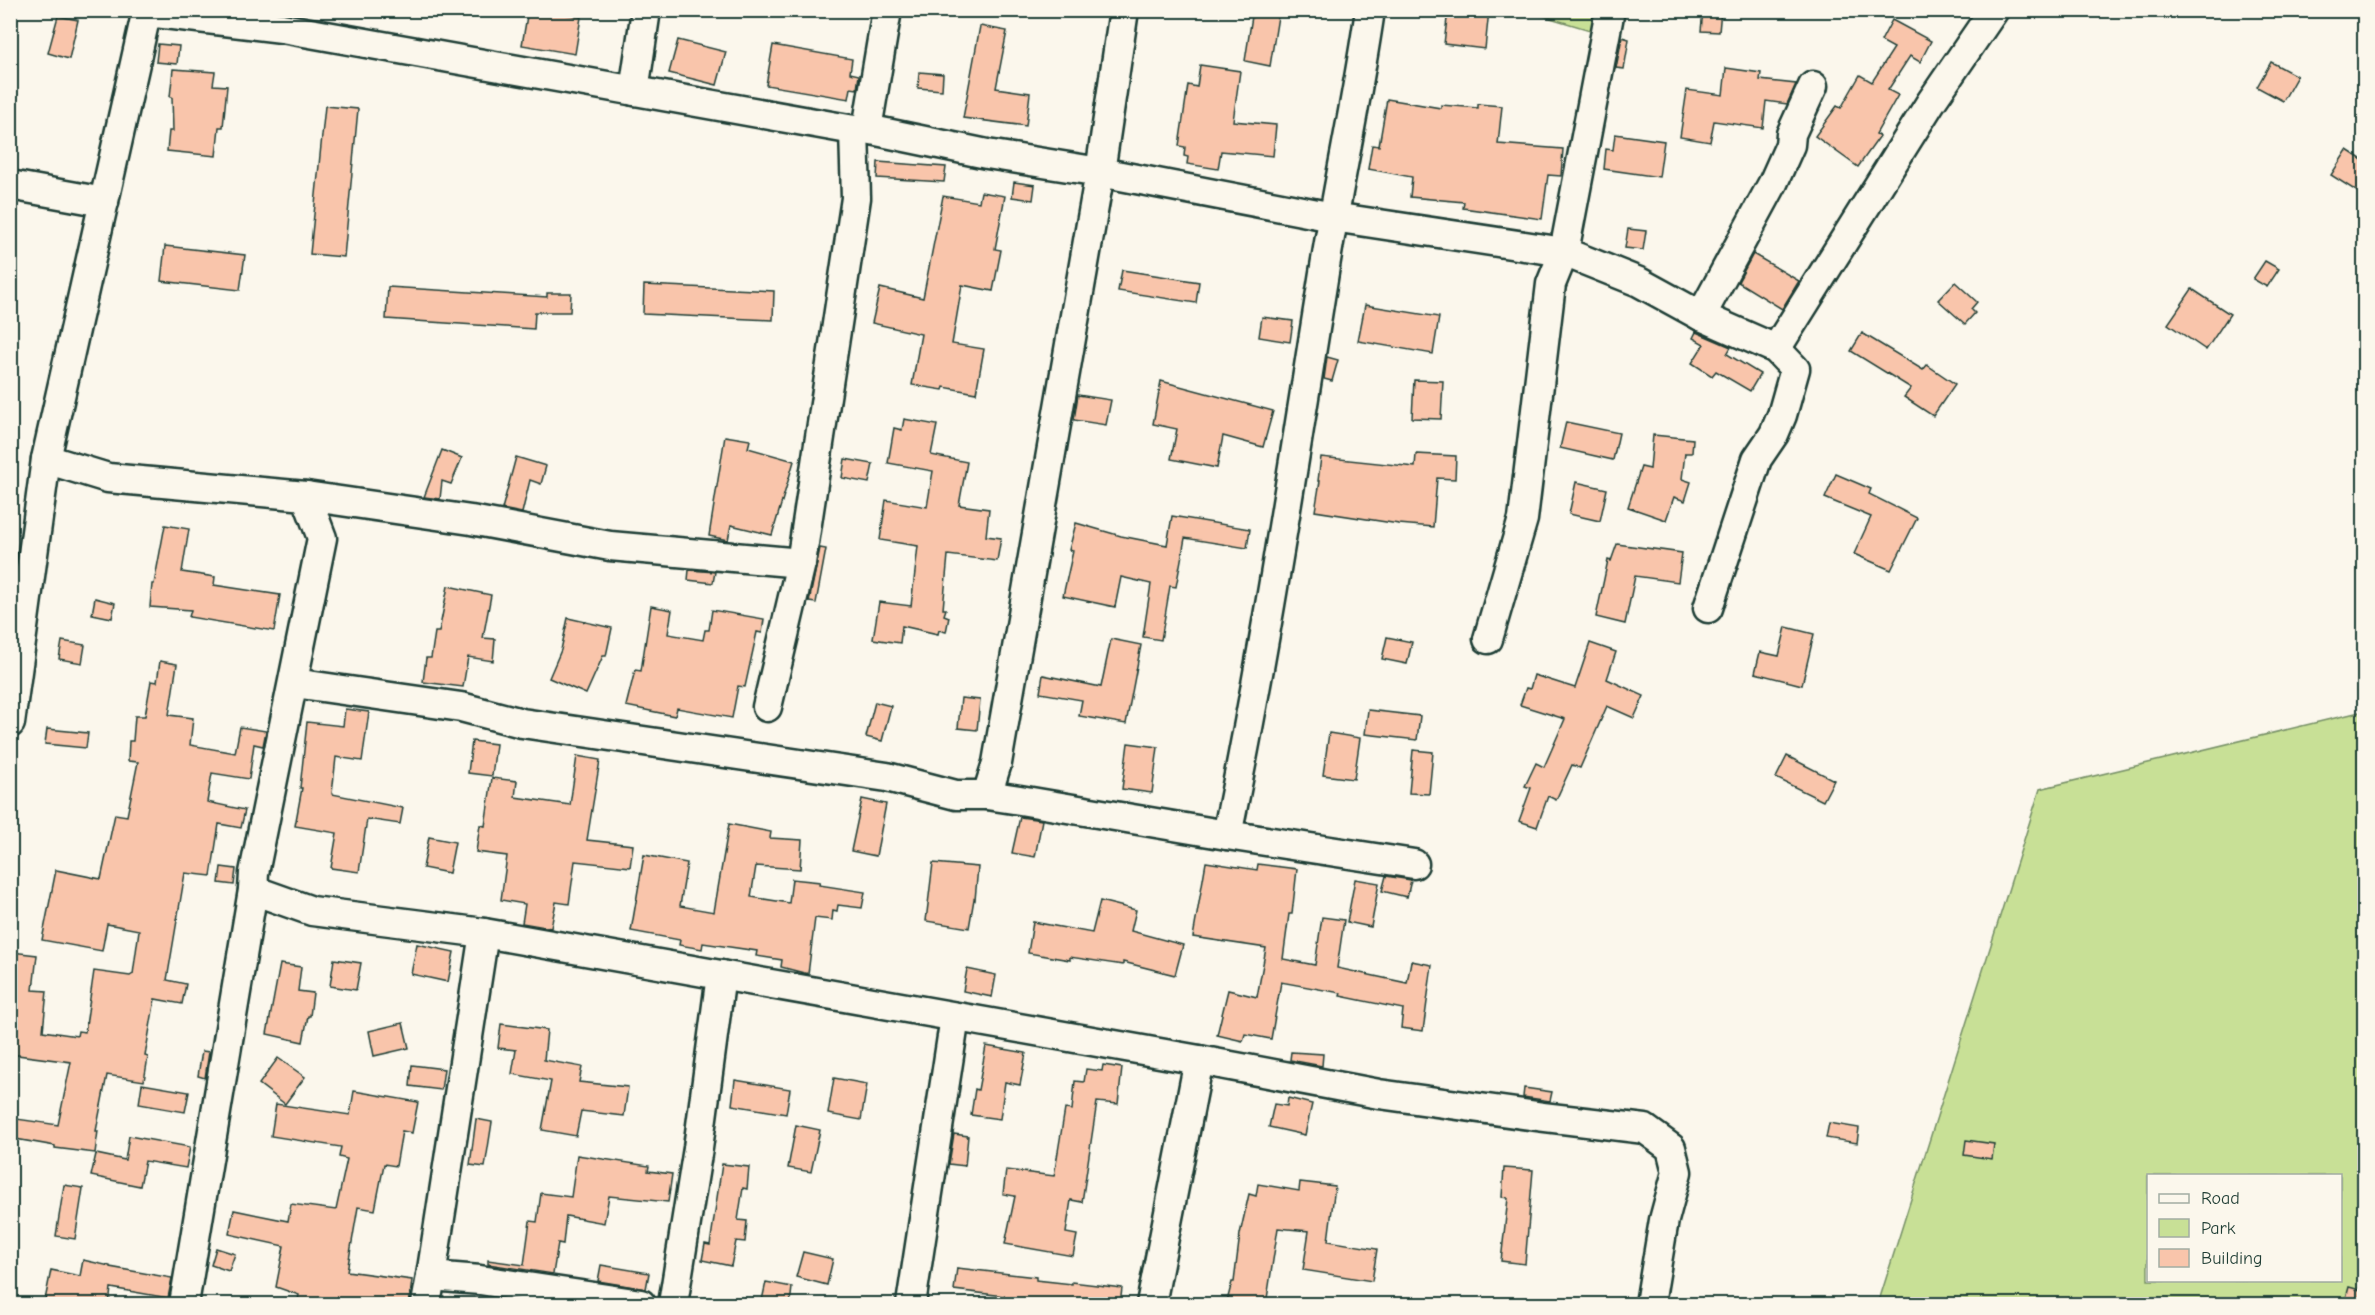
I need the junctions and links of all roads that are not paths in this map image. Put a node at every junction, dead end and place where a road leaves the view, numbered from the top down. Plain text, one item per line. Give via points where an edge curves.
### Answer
1 (646, 10) edge
2 (887, 10) edge
3 (1124, 10) edge
4 (1370, 10) edge
5 (1610, 10) edge
6 (1994, 10) edge
7 (147, 11) edge
8 (1813, 86) dead end
9 (634, 91) junction
10 (860, 130) junction
11 (1100, 172) junction
12 (10, 185) edge
13 (104, 202) junction
14 (1333, 217) junction
15 (1564, 252) junction
16 (1701, 316) junction
17 (1776, 350) junction
18 (46, 459) junction
19 (306, 496) junction
20 (801, 562) junction
21 (1708, 608) dead end
22 (1488, 639) dead end
23 (294, 684) junction
24 (767, 707) dead end
25 (11, 723) edge
26 (987, 795) junction
27 (1227, 835) junction
28 (1414, 864) dead end
29 (253, 890) junction
30 (484, 933) junction
31 (721, 975) junction
32 (955, 1017) junction
33 (1199, 1060) junction
34 (431, 1275) junction
35 (184, 1305) edge
36 (426, 1305) edge
37 (641, 1305) edge
38 (673, 1305) edge
39 (911, 1305) edge
40 (1151, 1305) edge
41 (1650, 1305) edge

1 - 9 street
2 - 10 street
3 - 11 street
4 - 14 street
5 - 15 street
6 - 17 street via 1931,102
7 - 9 street via 282,28
7 - 13 street
8 - 16 street via 1773,183
9 - 10 street
10 - 11 street
10 - 20 street via 856,198
11 - 14 street
11 - 26 street via 997,763
12 - 13 street
13 - 18 street
14 - 15 street
14 - 27 street via 1255,694
15 - 16 street via 1639,282
15 - 22 street via 1551,284 1523,519
16 - 17 street
17 - 21 street via 1795,369 1774,434 1756,459
18 - 19 street via 108,478
18 - 25 street
19 - 20 street via 471,520 610,546
19 - 23 street via 322,538
20 - 24 street
23 - 26 street via 461,707 522,723 887,777 956,795
23 - 29 street
26 - 27 street
27 - 28 street
29 - 30 street via 312,911
29 - 35 street
30 - 31 street
30 - 34 street
31 - 32 street
31 - 38 street
32 - 33 street
32 - 39 street
33 - 40 street
33 - 41 street via 1379,1094 1645,1129 1671,1148 1677,1172 1664,1220
34 - 36 street
34 - 37 street

